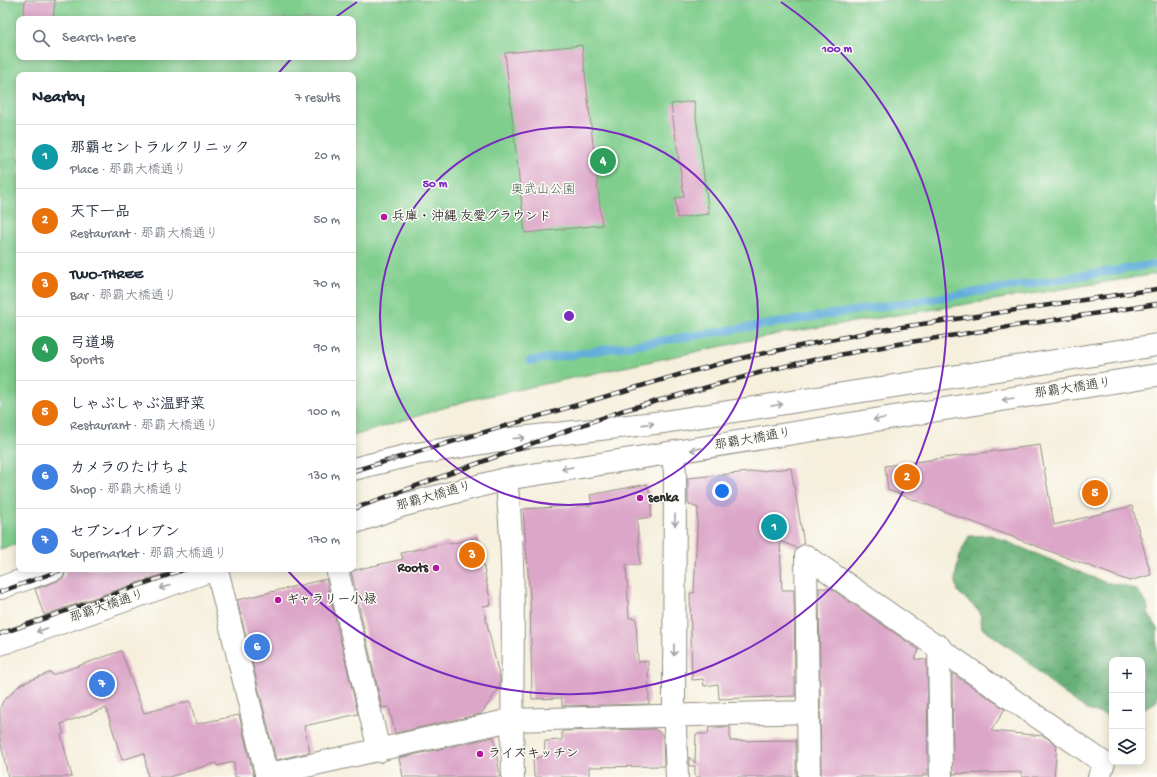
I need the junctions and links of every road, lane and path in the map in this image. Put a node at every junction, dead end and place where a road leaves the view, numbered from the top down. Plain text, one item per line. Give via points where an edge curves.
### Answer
1 (1157, 345) edge
2 (1157, 375) edge
3 (672, 453) junction
4 (356, 468) edge
5 (506, 479) junction
6 (356, 522) edge
7 (45, 572) edge
8 (207, 572) edge
9 (217, 572) edge
10 (338, 572) edge
11 (0, 588) edge
12 (0, 644) edge
13 (939, 646) junction
14 (808, 712) junction
15 (674, 715) junction
16 (511, 720) junction
17 (379, 751) junction
18 (267, 776) edge
19 (513, 777) edge
20 (677, 777) edge
21 (809, 777) edge
22 (941, 777) edge
23 (1099, 777) edge

4 -> 1 street via 410,455 501,440 664,422
2 -> 3 street, 那覇大橋通り
3 -> 5 street, 那覇大橋通り
3 -> 15 street via 675,472
5 - 6 street, 那覇大橋通り via 404,505
5 - 16 street via 513,557
7 - 11 street
8 -> 12 street, 那覇大橋通り
9 - 18 street
10 - 17 street
13 - 14 street via 806,556
13 - 22 street
13 - 23 street via 1104,763
14 - 15 street
14 - 21 street
15 - 16 street
15 - 20 street
16 - 17 street
16 - 19 street
17 - 18 street

